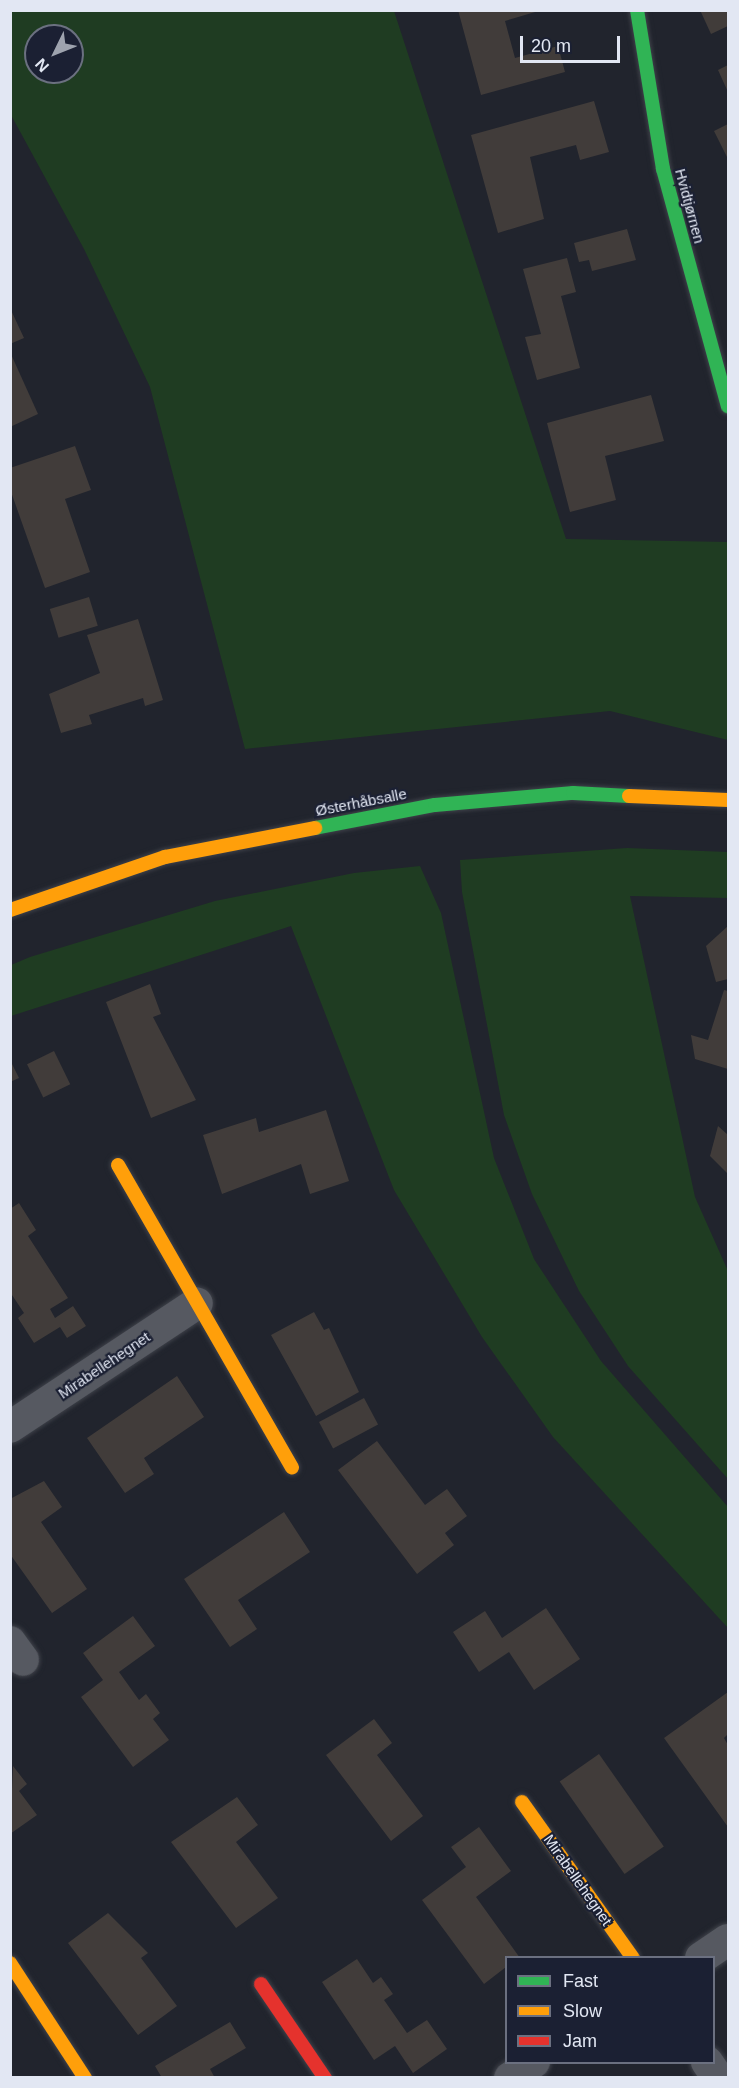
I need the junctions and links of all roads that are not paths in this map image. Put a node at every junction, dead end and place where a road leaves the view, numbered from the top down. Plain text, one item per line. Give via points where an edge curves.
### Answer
1 (637, 10) edge
2 (729, 406) edge
3 (729, 800) edge
4 (10, 910) edge
5 (118, 1166) dead end
6 (197, 1303) junction
7 (10, 1427) edge
8 (292, 1468) dead end
9 (522, 1802) dead end
10 (729, 1940) edge
11 (632, 1956) edge
12 (704, 1956) edge
13 (10, 1963) edge
14 (261, 1984) dead end
15 (531, 2064) edge
16 (708, 2064) edge
17 (85, 2078) edge
18 (325, 2078) edge
19 (510, 2078) edge
20 (718, 2078) edge

1 - 2 street, Hvidtjørnen via 663,169
3 - 4 street, Østerhåbsalle via 573,793 435,805 165,856
5 - 6 street
6 - 7 street, Mirabellehegnet
6 - 8 street
9 - 11 street, Mirabellehegnet
10 - 12 street
13 - 17 street
14 - 18 street
15 - 19 street
16 - 20 street

